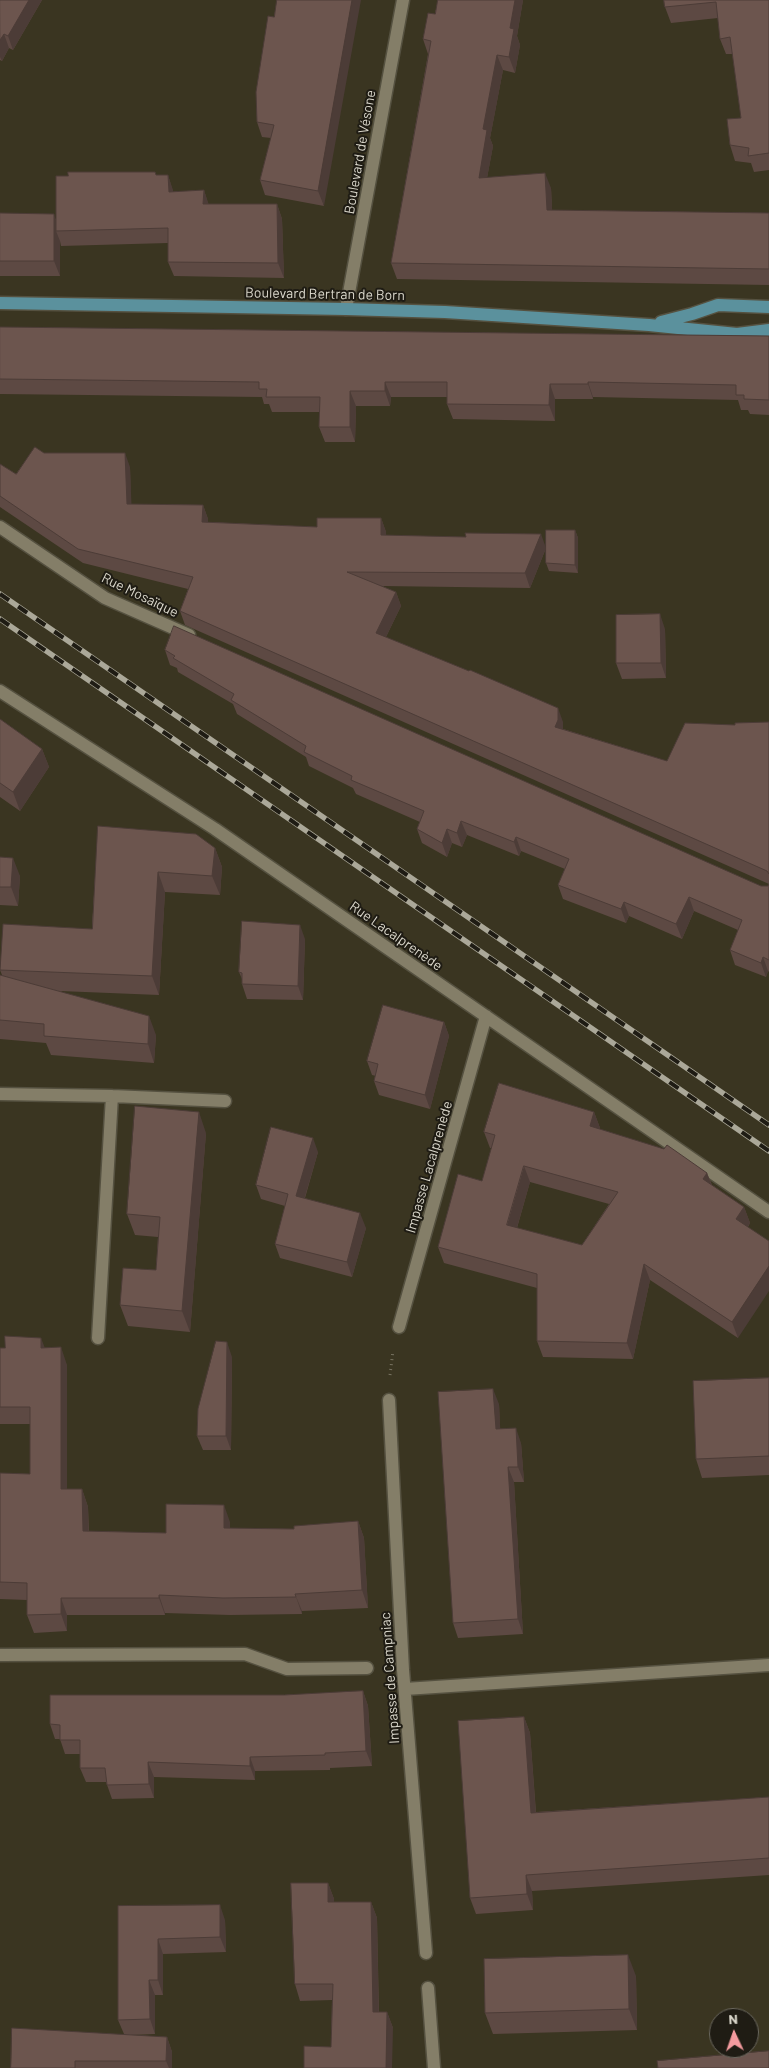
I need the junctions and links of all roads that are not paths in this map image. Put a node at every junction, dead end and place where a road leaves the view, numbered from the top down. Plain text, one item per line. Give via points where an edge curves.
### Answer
1 (402, 0) edge
2 (0, 303) edge
3 (769, 307) edge
4 (346, 309) junction
5 (649, 325) junction
6 (769, 330) edge
7 (0, 527) edge
8 (196, 639) edge
9 (0, 691) edge
10 (486, 1016) junction
11 (0, 1094) edge
12 (112, 1096) junction
13 (226, 1101) dead end
14 (769, 1212) edge
15 (400, 1326) road end
16 (98, 1338) dead end
17 (389, 1400) road end
18 (0, 1655) edge
19 (769, 1665) edge
20 (367, 1668) dead end
21 (405, 1689) junction
22 (426, 1953) dead end
23 (428, 1988) dead end
24 (434, 2068) edge

1 - 4 street, Boulevard de Vésone
2 - 4 main road, Boulevard Bertran de Born
3 - 5 main road, Boulevard Bertran de Born via 718,305
4 - 5 main road, Boulevard Bertran de Born
5 - 6 main road, Boulevard Bertran de Born via 737,334
7 - 8 street, Rue Mosaïque via 105,598
9 - 10 street, Rue Lacalprenède via 215,829
10 - 14 street, Rue Lacalprenède
10 - 15 street, Impasse Lacalprenède
11 - 12 street
12 - 13 street
12 - 16 street
17 - 21 street, Impasse de Campniac
18 - 20 street, Impasse de Campniac via 245,1654 287,1669
19 - 21 street
21 - 22 street, Impasse de Campniac
23 - 24 street

